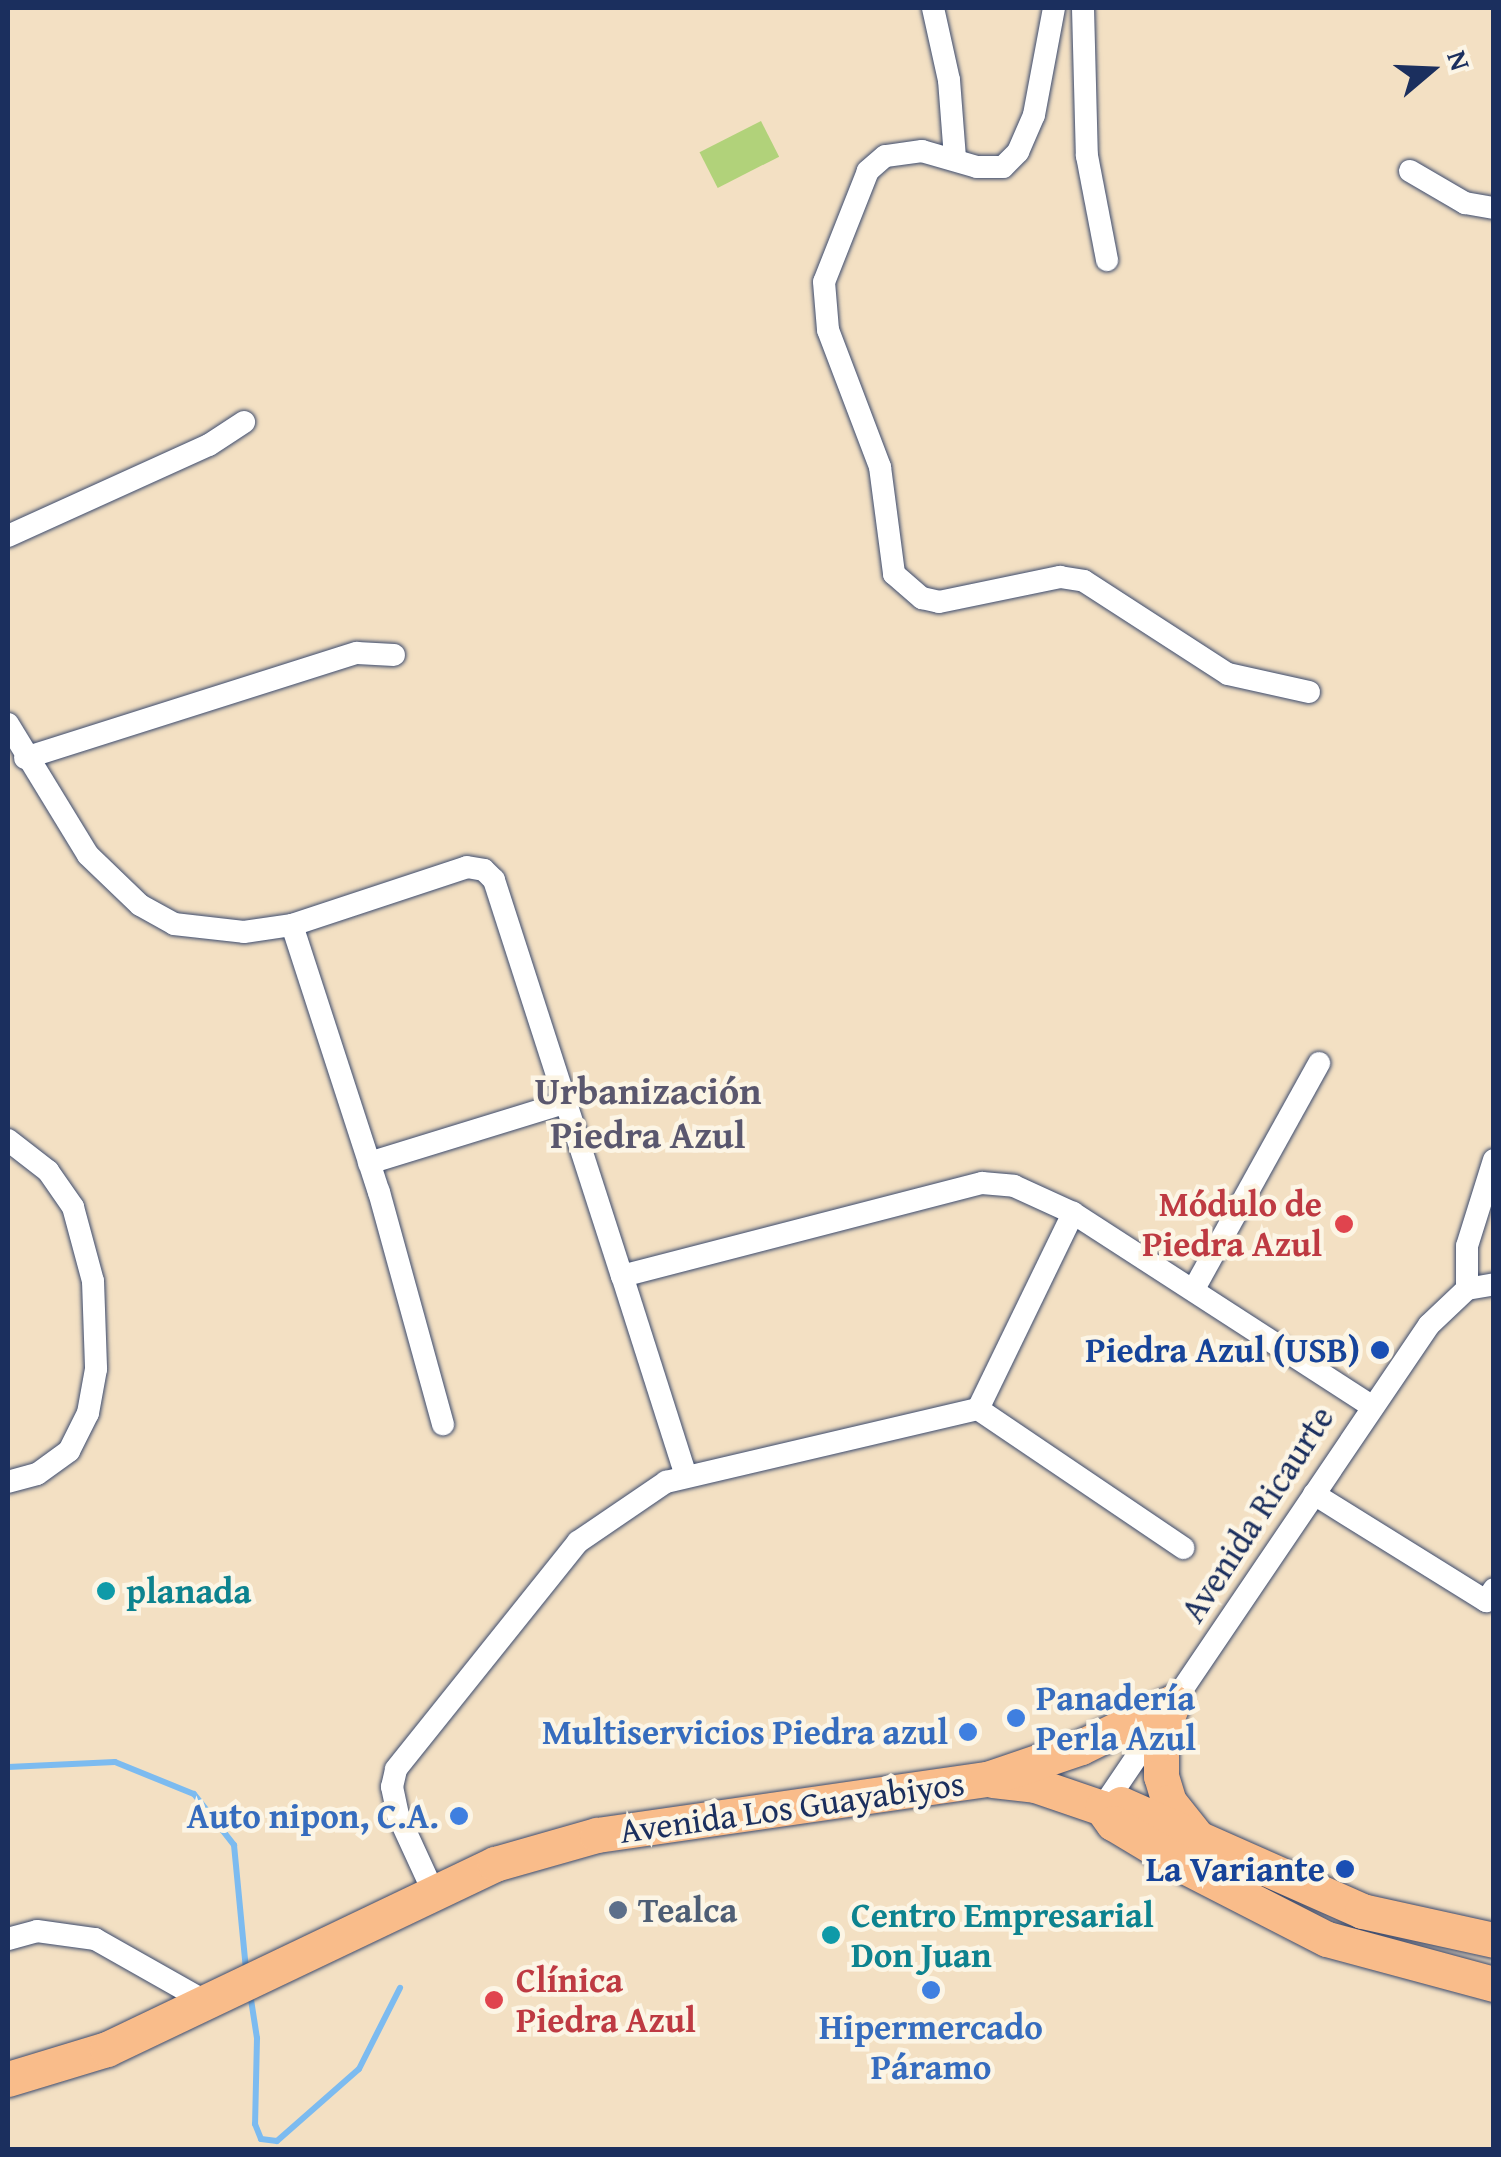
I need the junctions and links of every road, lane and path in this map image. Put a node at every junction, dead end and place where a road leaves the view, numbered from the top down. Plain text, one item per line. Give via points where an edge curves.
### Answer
1 (933, 8) edge
2 (1054, 8) edge
3 (1083, 8) edge
4 (955, 158) junction
5 (1410, 171) dead end
6 (1494, 208) edge
7 (1108, 260) dead end
8 (244, 422) dead end
9 (8, 536) edge
10 (394, 656) dead end
11 (1309, 692) dead end
12 (8, 724) edge
13 (25, 758) junction
14 (292, 925) junction
15 (1319, 1063) dead end
16 (564, 1102) junction
17 (8, 1140) edge
18 (1494, 1160) edge
19 (369, 1162) junction
20 (1073, 1213) junction
21 (622, 1276) junction
22 (1494, 1284) edge
23 (1195, 1287) junction
24 (1467, 1289) junction
25 (1370, 1405) junction
26 (978, 1408) junction
27 (443, 1424) dead end
28 (686, 1476) junction
29 (8, 1482) edge
30 (1314, 1494) junction
31 (1183, 1548) dead end
32 (1494, 1589) edge
33 (1174, 1702) junction
34 (987, 1779) junction
35 (1102, 1808) junction
36 (1202, 1842) junction
37 (432, 1889) junction
38 (8, 1940) edge
39 (1494, 1940) edge
40 (1494, 1984) edge
41 (208, 2003) junction
42 (8, 2079) edge

1 - 4 street via 949,80
2 - 4 street via 1034,115 1018,152 1003,167
3 - 7 street via 1087,156
4 - 11 street via 903,150 868,171 821,297 880,467 894,574 922,598 939,602 1060,576 1084,582 1228,674
5 - 6 street via 1465,202
8 - 9 street via 210,446
10 - 13 street via 358,653
12 - 13 street
13 - 14 street via 88,856 140,905 208,931
14 - 16 street via 467,868 484,870 494,880
14 - 19 street
15 - 23 street
16 - 19 street
16 - 21 street
17 - 29 street via 48,1170 73,1206 93,1281 96,1369 88,1413 69,1452 37,1474
18 - 24 street via 1466,1246
19 - 27 street
20 - 21 street via 1014,1186 959,1186
20 - 23 street
20 - 26 street
21 - 28 street
22 - 24 street
23 - 25 street
24 - 25 street, Avenida Ricaurte via 1447,1303
25 - 30 street, Avenida Ricaurte
26 - 28 street
26 - 31 street
28 - 37 street via 639,1496 578,1542 406,1752 392,1787
30 - 32 street via 1486,1601
30 - 33 street, Avenida Ricaurte
33 - 34 main road via 1081,1747
33 - 35 street, Avenida Ricaurte
33 - 36 main road via 1161,1734 1160,1776 1169,1802
34 - 35 main road via 1035,1785
34 - 37 main road, Avenida Los Guayabiyos via 597,1835
35 - 36 main road via 1117,1803
35 - 40 main road via 1113,1824 1188,1868 1327,1938
36 - 39 main road via 1362,1911
37 - 41 main road, Avenida Los Guayabiyos
38 - 41 street via 36,1931 95,1939
41 - 42 main road, Avenida Los Guayabiyos via 66,2066

